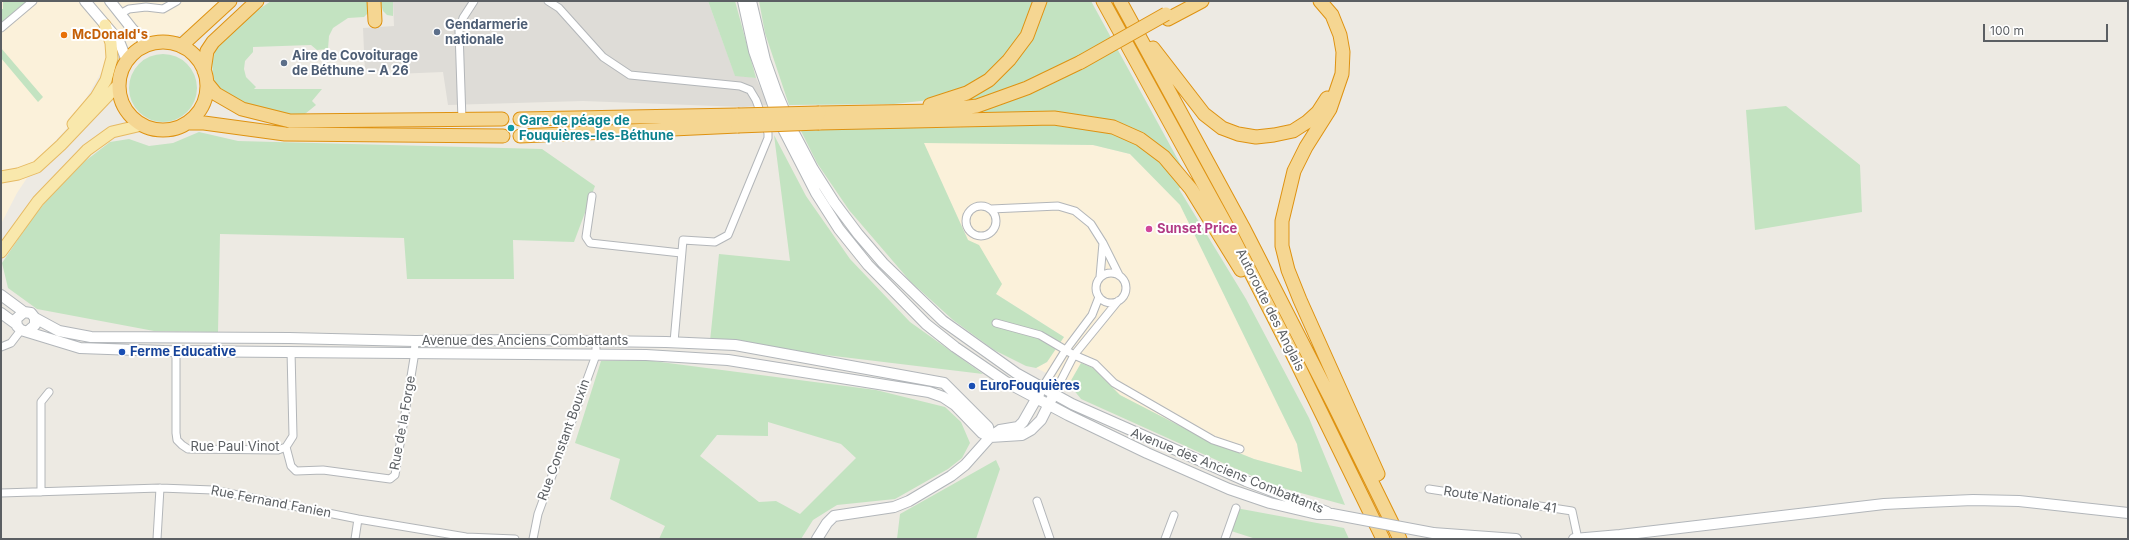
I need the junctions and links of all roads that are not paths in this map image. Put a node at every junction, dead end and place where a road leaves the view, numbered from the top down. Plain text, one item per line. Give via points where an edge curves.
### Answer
1 (33, 1) edge
2 (86, 1) edge
3 (110, 1) edge
4 (177, 1) edge
5 (230, 1) edge
6 (257, 1) edge
7 (374, 1) edge
8 (474, 1) edge
9 (548, 1) edge
10 (742, 1) edge
11 (751, 1) edge
12 (1040, 1) edge
13 (1103, 1) edge
14 (1120, 1) edge
15 (1189, 1) edge
16 (1202, 1) edge
17 (1311, 1) edge
18 (1320, 1) edge
19 (120, 14) junction
20 (1167, 17) junction
21 (375, 21) dead end
22 (1132, 22) junction
23 (105, 25) junction
24 (1, 28) edge
25 (149, 45) junction
26 (181, 46) junction
27 (127, 61) junction
28 (206, 77) junction
29 (119, 84) junction
30 (905, 116) junction
31 (502, 119) dead end
32 (520, 119) dead end
33 (462, 120) junction
34 (738, 120) junction
35 (187, 123) junction
36 (142, 125) junction
37 (503, 136) dead end
38 (520, 136) dead end
39 (61, 145) junction
40 (1, 177) edge
41 (592, 196) dead end
42 (991, 209) junction
43 (1103, 243) junction
44 (1, 252) edge
45 (681, 253) junction
46 (1119, 275) junction
47 (1100, 277) junction
48 (1, 295) edge
49 (1099, 297) junction
50 (1118, 301) junction
51 (1, 312) edge
52 (24, 312) junction
53 (35, 318) junction
54 (996, 323) dead end
55 (22, 329) junction
56 (415, 341) junction
57 (596, 341) junction
58 (674, 342) junction
59 (1, 347) edge
60 (176, 351) junction
61 (290, 351) junction
62 (1065, 351) junction
63 (415, 352) junction
64 (596, 354) junction
65 (1074, 356) junction
66 (1294, 357) junction
67 (1042, 388) junction
68 (49, 392) dead end
69 (1054, 394) junction
70 (1036, 399) junction
71 (1048, 405) junction
72 (990, 437) junction
73 (286, 447) junction
74 (1240, 449) dead end
75 (160, 488) junction
76 (1429, 489) dead end
77 (41, 492) junction
78 (1, 493) edge
79 (1037, 501) dead end
80 (1236, 508) dead end
81 (2128, 513) edge
82 (1332, 514) junction
83 (1174, 515) dead end
84 (358, 519) junction
85 (157, 539) edge
86 (355, 539) edge
87 (515, 539) edge
88 (533, 539) edge
89 (817, 539) edge
90 (1050, 539) edge
91 (1165, 539) edge
92 (1225, 539) edge
93 (1383, 539) edge
94 (1401, 539) edge
95 (1516, 539) edge
96 (1574, 539) edge
97 (1578, 539) edge

1 - 24 street
2 - 23 street
3 - 19 street
4 - 19 street via 163,9 146,7 129,9
5 - 26 highway
6 - 28 highway via 213,42 207,51
7 - 21 highway
8 - 33 street via 463,18 459,31
9 - 45 street via 559,8 604,58 630,75 740,86 750,90 756,100 768,132 765,146 728,235 715,242 683,240
10 - 70 street, Avenue des Anciens Combattants via 754,51 778,119 812,187 840,229 868,265 926,324 984,368
11 - 67 street, Avenue des Anciens Combattants via 766,60 782,105 812,169 842,213 883,263 943,321 999,362
12 - 30 highway via 1028,36 989,80 966,93
13 - 66 highway, Autoroute des Anglais via 1226,225
14 - 22 highway, Autoroute des Anglais
15 - 20 highway
16 - 20 highway
17 - 22 highway via 1333,38 1336,55 1335,75 1318,112 1293,131 1274,135 1256,137 1238,134 1222,128 1204,114
18 - 94 highway via 1332,16 1340,35 1343,52 1342,74 1330,109 1294,171 1282,221 1282,246 1300,300 1386,491
19 - 25 street
20 - 30 highway via 1030,93 999,105 978,110
22 - 94 highway, Autoroute des Anglais via 1243,227
23 - 27 street via 119,41
23 - 39 main road via 111,43 112,58 106,80
25 - 26 highway via 160,42
25 - 27 highway via 138,50
26 - 28 highway via 199,61
27 - 29 highway
28 - 33 highway via 216,94 242,109 290,121
28 - 35 highway via 206,95 202,106 196,116
29 - 36 highway via 125,109
29 - 39 main road
30 - 34 highway, bridge
30 - 66 highway via 1054,118 1113,127 1140,139 1164,157 1191,189
31 - 33 highway
32 - 34 highway
34 - 38 highway
35 - 36 highway via 164,130
35 - 37 highway via 285,134
36 - 44 main road via 112,132 87,150 38,201
39 - 40 main road via 37,167
41 - 45 street via 586,237 590,243
42 - 42 street via 996,218 994,228 986,235 971,233 965,220 969,211 982,205
42 - 43 street via 1058,206 1075,211 1092,224
43 - 46 street
43 - 47 street
45 - 58 street
46 - 47 street via 1109,273
46 - 50 street via 1125,282 1126,291
47 - 49 street via 1096,285
48 - 52 street
49 - 50 street via 1108,303
49 - 62 street via 1092,315
50 - 65 street
51 - 55 street, Avenue des Anciens Combattants
52 - 53 street via 31,313
52 - 55 street via 17,317
53 - 55 street via 35,325
53 - 56 street, Avenue des Anciens Combattants via 59,330 90,337
54 - 62 street via 1040,335
55 - 59 street via 11,344
55 - 60 street, Avenue des Anciens Combattants via 80,348
56 - 57 street, Avenue des Anciens Combattants
56 - 63 street, Rue de la Forge
57 - 58 street, Avenue des Anciens Combattants
57 - 64 street, Rue Constant Bouxin
58 - 72 street, Avenue des Anciens Combattants via 735,345 944,383 988,427
60 - 61 street, Avenue des Anciens Combattants
60 - 73 street, Rue Paul Vinot via 176,433 177,440 182,445 188,448 278,450
61 - 63 street, Avenue des Anciens Combattants
61 - 73 street, Rue Paul Vinot via 293,436
62 - 65 street
62 - 67 street
63 - 64 street, Avenue des Anciens Combattants
63 - 73 street, Rue de la Forge via 395,475 390,479 323,470 296,471 291,466
64 - 72 street, Avenue des Anciens Combattants via 728,360 910,388 943,397 955,405 982,433
64 - 88 street, Rue Constant Bouxin via 538,514
65 - 69 street
65 - 74 street via 1095,364 1114,383 1213,440
66 - 93 highway, Autoroute des Anglais
67 - 69 street, Avenue des Anciens Combattants
67 - 70 street
68 - 77 street via 40,402
69 - 71 street
69 - 82 street, Avenue des Anciens Combattants via 1115,424 1246,481
70 - 71 street, Avenue des Anciens Combattants
70 - 72 street via 1018,427 1000,430
71 - 72 street via 1041,420 1022,435
71 - 82 street, Avenue des Anciens Combattants via 1229,489 1301,511
72 - 89 street via 965,465 922,494 894,507 834,516
75 - 77 street, Rue Fernand Fanien
75 - 84 street, Rue Fernand Fanien via 213,490
75 - 85 street
76 - 97 street, Route Nationale 41 via 1572,511
77 - 78 street, Rue Fernand Fanien
79 - 90 street
80 - 92 street
81 - 97 street via 2019,501 1934,501 1884,504
82 - 95 street, bridge via 1433,533
83 - 91 street
84 - 86 street
84 - 87 street, Rue Fernand Fanien via 466,537
96 - 97 street

